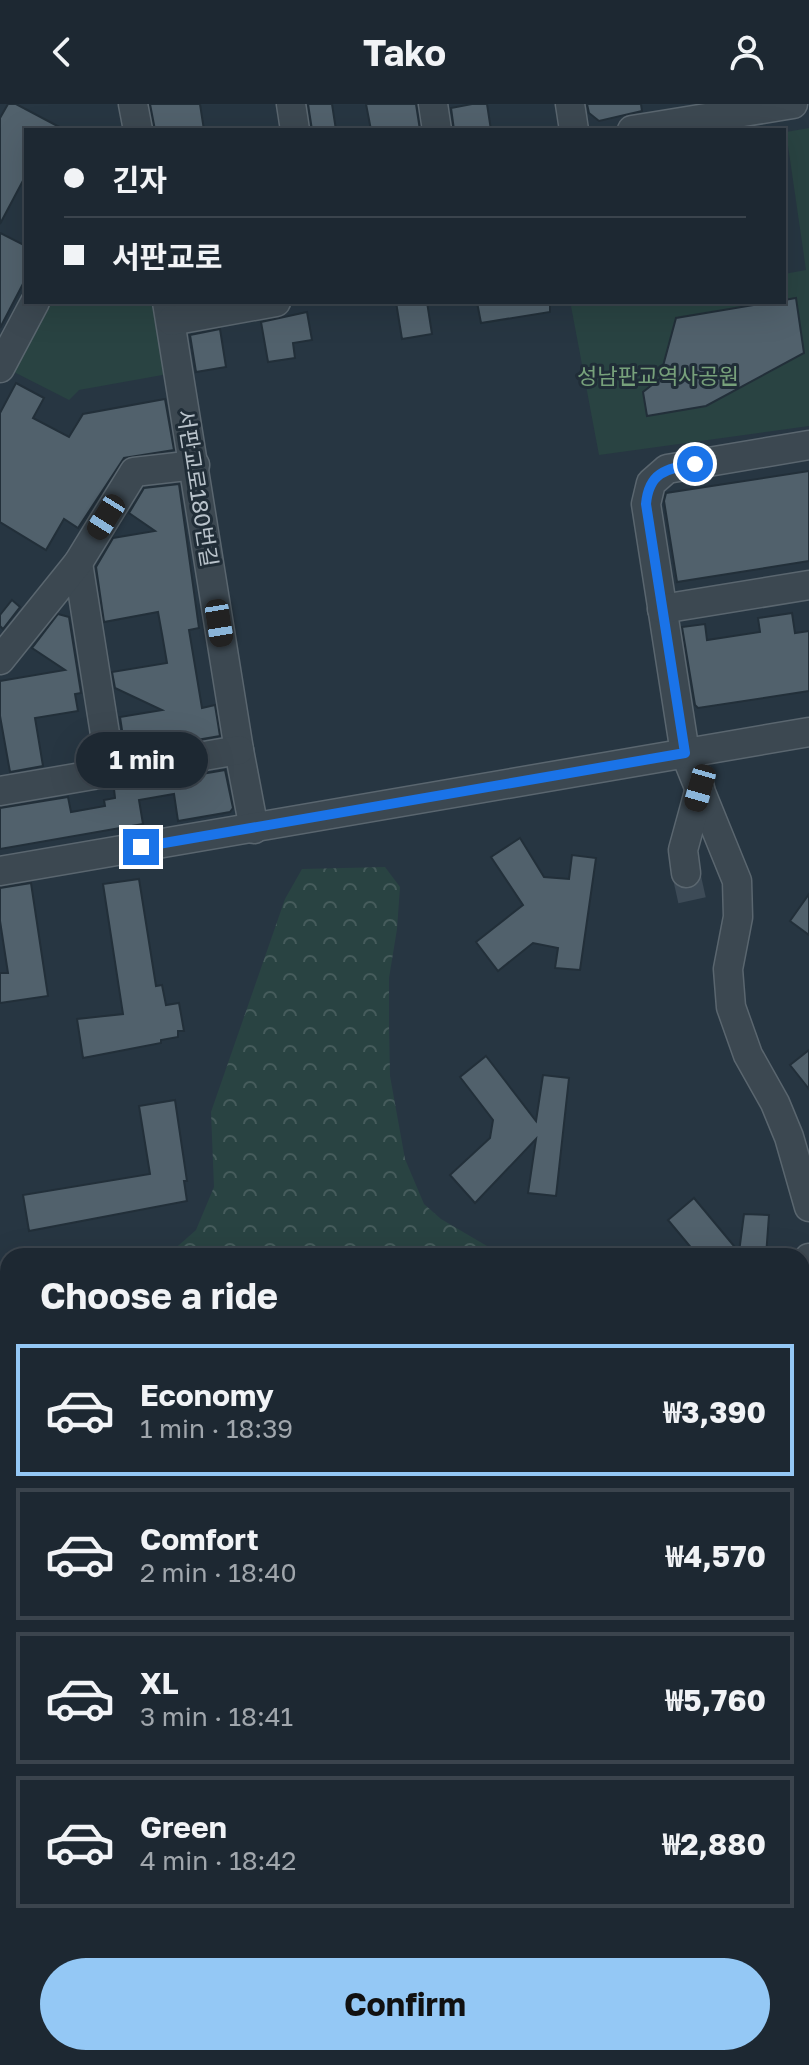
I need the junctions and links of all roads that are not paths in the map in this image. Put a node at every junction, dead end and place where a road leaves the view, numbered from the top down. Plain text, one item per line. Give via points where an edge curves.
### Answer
1 (133, 104) edge
2 (291, 104) edge
3 (433, 104) edge
4 (570, 104) edge
5 (793, 104) edge
6 (717, 117) edge
7 (138, 128) edge
8 (295, 128) edge
9 (437, 128) edge
10 (574, 128) edge
11 (645, 128) edge
12 (34, 304) edge
13 (252, 304) edge
14 (169, 311) edge
15 (0, 368) edge
16 (809, 445) edge
17 (195, 465) junction
18 (78, 563) junction
19 (809, 585) edge
20 (662, 609) junction
21 (0, 660) edge
22 (809, 732) edge
23 (239, 750) junction
24 (685, 753) junction
25 (111, 772) junction
26 (700, 788) junction
27 (0, 791) edge
28 (254, 829) junction
29 (0, 871) edge
30 (686, 873) tunnel mouth
31 (809, 1207) edge

1 - 7 street
2 - 8 street
3 - 9 street
4 - 10 street
5 - 6 street
6 - 11 street
12 - 15 street
13 - 14 street, 서판교로180번길
14 - 17 street, 서판교로180번길
16 - 20 street via 667,469 658,475 646,504
17 - 18 street via 134,472
17 - 23 street, 서판교로180번길
18 - 21 street
18 - 25 street
19 - 20 street
20 - 24 street
22 - 24 street
23 - 25 street
23 - 28 street, 서판교로180번길
24 - 26 street
24 - 28 street
25 - 27 street
26 - 30 street via 683,850
26 - 31 street via 737,881 738,917 728,969 731,1007 748,1055 789,1137
28 - 29 street

